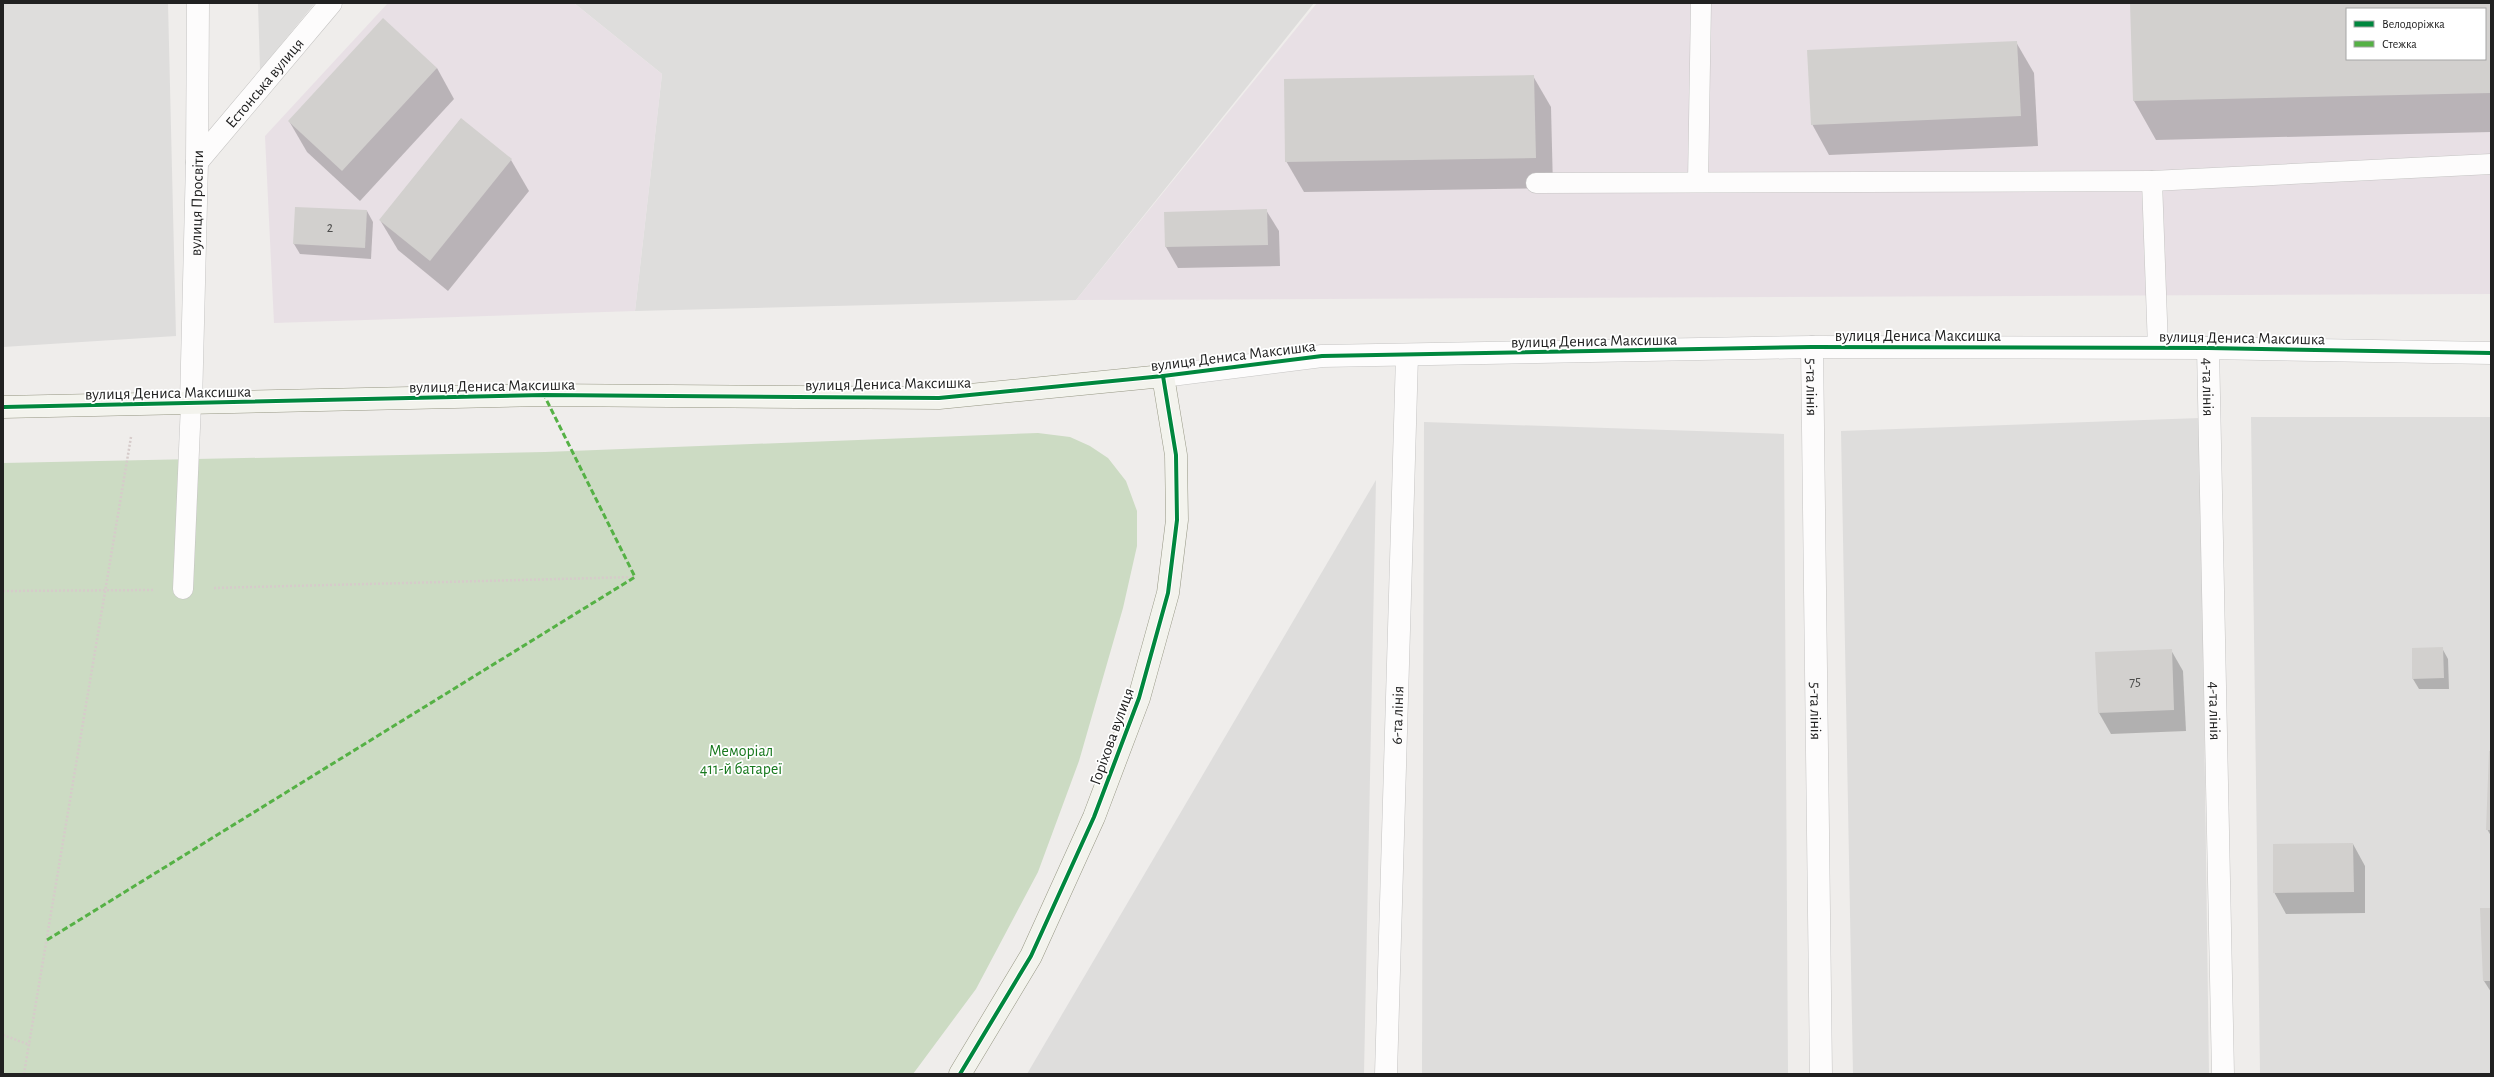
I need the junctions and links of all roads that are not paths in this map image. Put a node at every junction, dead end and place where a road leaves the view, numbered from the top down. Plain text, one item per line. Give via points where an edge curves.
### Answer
1 (198, 3) edge
2 (331, 3) edge
3 (1701, 3) edge
4 (197, 162) junction
5 (2491, 164) edge
6 (2152, 181) junction
7 (1698, 182) junction
8 (1536, 183) dead end
9 (1812, 347) junction
10 (2158, 348) junction
11 (2208, 348) junction
12 (2491, 353) edge
13 (1406, 356) junction
14 (1163, 376) junction
15 (191, 404) junction
16 (3, 407) edge
17 (183, 589) road end
18 (960, 1074) edge
19 (1386, 1074) edge
20 (1821, 1074) edge
21 (2223, 1074) edge

1 - 4 street, вулиця Просвіти
2 - 4 street, Естонська вулиця
3 - 7 lane
4 - 15 street, вулиця Просвіти
5 - 6 lane
6 - 7 lane
6 - 10 lane
7 - 8 lane
9 - 10 street, вулиця Дениса Максишка
9 - 13 street, вулиця Дениса Максишка
9 - 20 street, 5-та лінія
10 - 11 street, вулиця Дениса Максишка
11 - 12 street, вулиця Дениса Максишка
11 - 21 street, 4-та лінія
13 - 14 street, вулиця Дениса Максишка via 1322,356
13 - 19 street, 6-та лінія
14 - 15 street, вулиця Дениса Максишка via 939,398 544,395
14 - 18 street, Горіхова вулиця via 1176,455 1177,520 1168,593 1139,698 1094,817 1031,956
15 - 16 street, вулиця Дениса Максишка
15 - 17 lane

